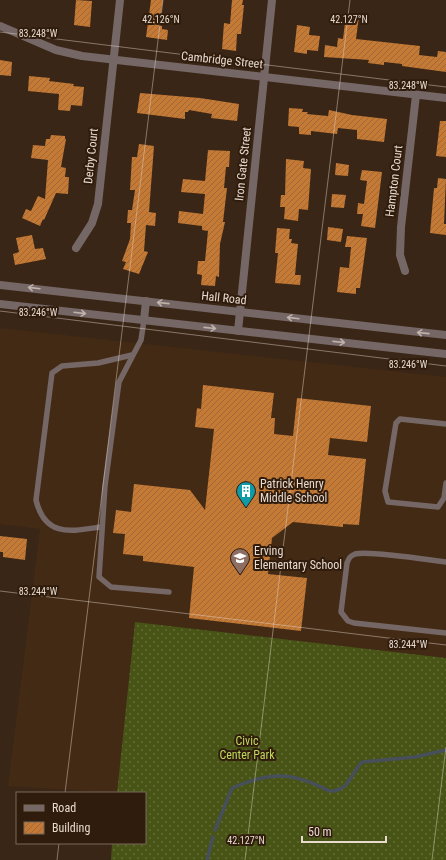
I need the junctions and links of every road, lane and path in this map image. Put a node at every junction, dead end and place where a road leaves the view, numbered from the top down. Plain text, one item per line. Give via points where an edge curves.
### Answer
1 (120, 0) edge
2 (272, 0) edge
3 (0, 26) edge
4 (114, 60) junction
5 (264, 77) junction
6 (416, 94) junction
7 (446, 98) edge
8 (76, 248) dead end
9 (405, 271) dead end
10 (0, 284) edge
11 (146, 301) junction
12 (0, 304) edge
13 (240, 312) junction
14 (144, 320) junction
15 (238, 331) junction
16 (446, 335) edge
17 (446, 354) edge
18 (132, 355) junction
19 (446, 424) edge
20 (446, 483) edge
21 (102, 527) junction
22 (446, 562) edge
23 (169, 592) dead end
24 (446, 633) edge

1 - 4 street, Derby Court
2 - 5 street, Iron Gate Street
3 - 4 street, Cambridge Street via 56,50
4 - 5 street, Cambridge Street
4 - 8 street, Derby Court via 98,204 92,223
5 - 6 street, Cambridge Street
5 - 13 street, Iron Gate Street
6 - 7 street, Cambridge Street
6 - 9 street, Hampton Court via 401,227 400,255
11 -> 10 street, Hall Road
13 -> 11 street, Hall Road
11 - 14 street
12 -> 14 street
13 - 15 street, Iron Gate Street
16 -> 13 street, Hall Road
14 -> 15 street
14 - 18 lane via 141,340
15 -> 17 street
18 - 21 lane via 119,382
18 - 21 lane via 98,363 62,366 52,373 36,500 39,513 53,528 68,531
19 - 20 lane via 400,419 396,423 385,491 388,502 438,507 444,498
21 - 23 lane via 99,577 111,587
22 - 24 lane via 356,554 347,562 341,612 348,621 354,623

